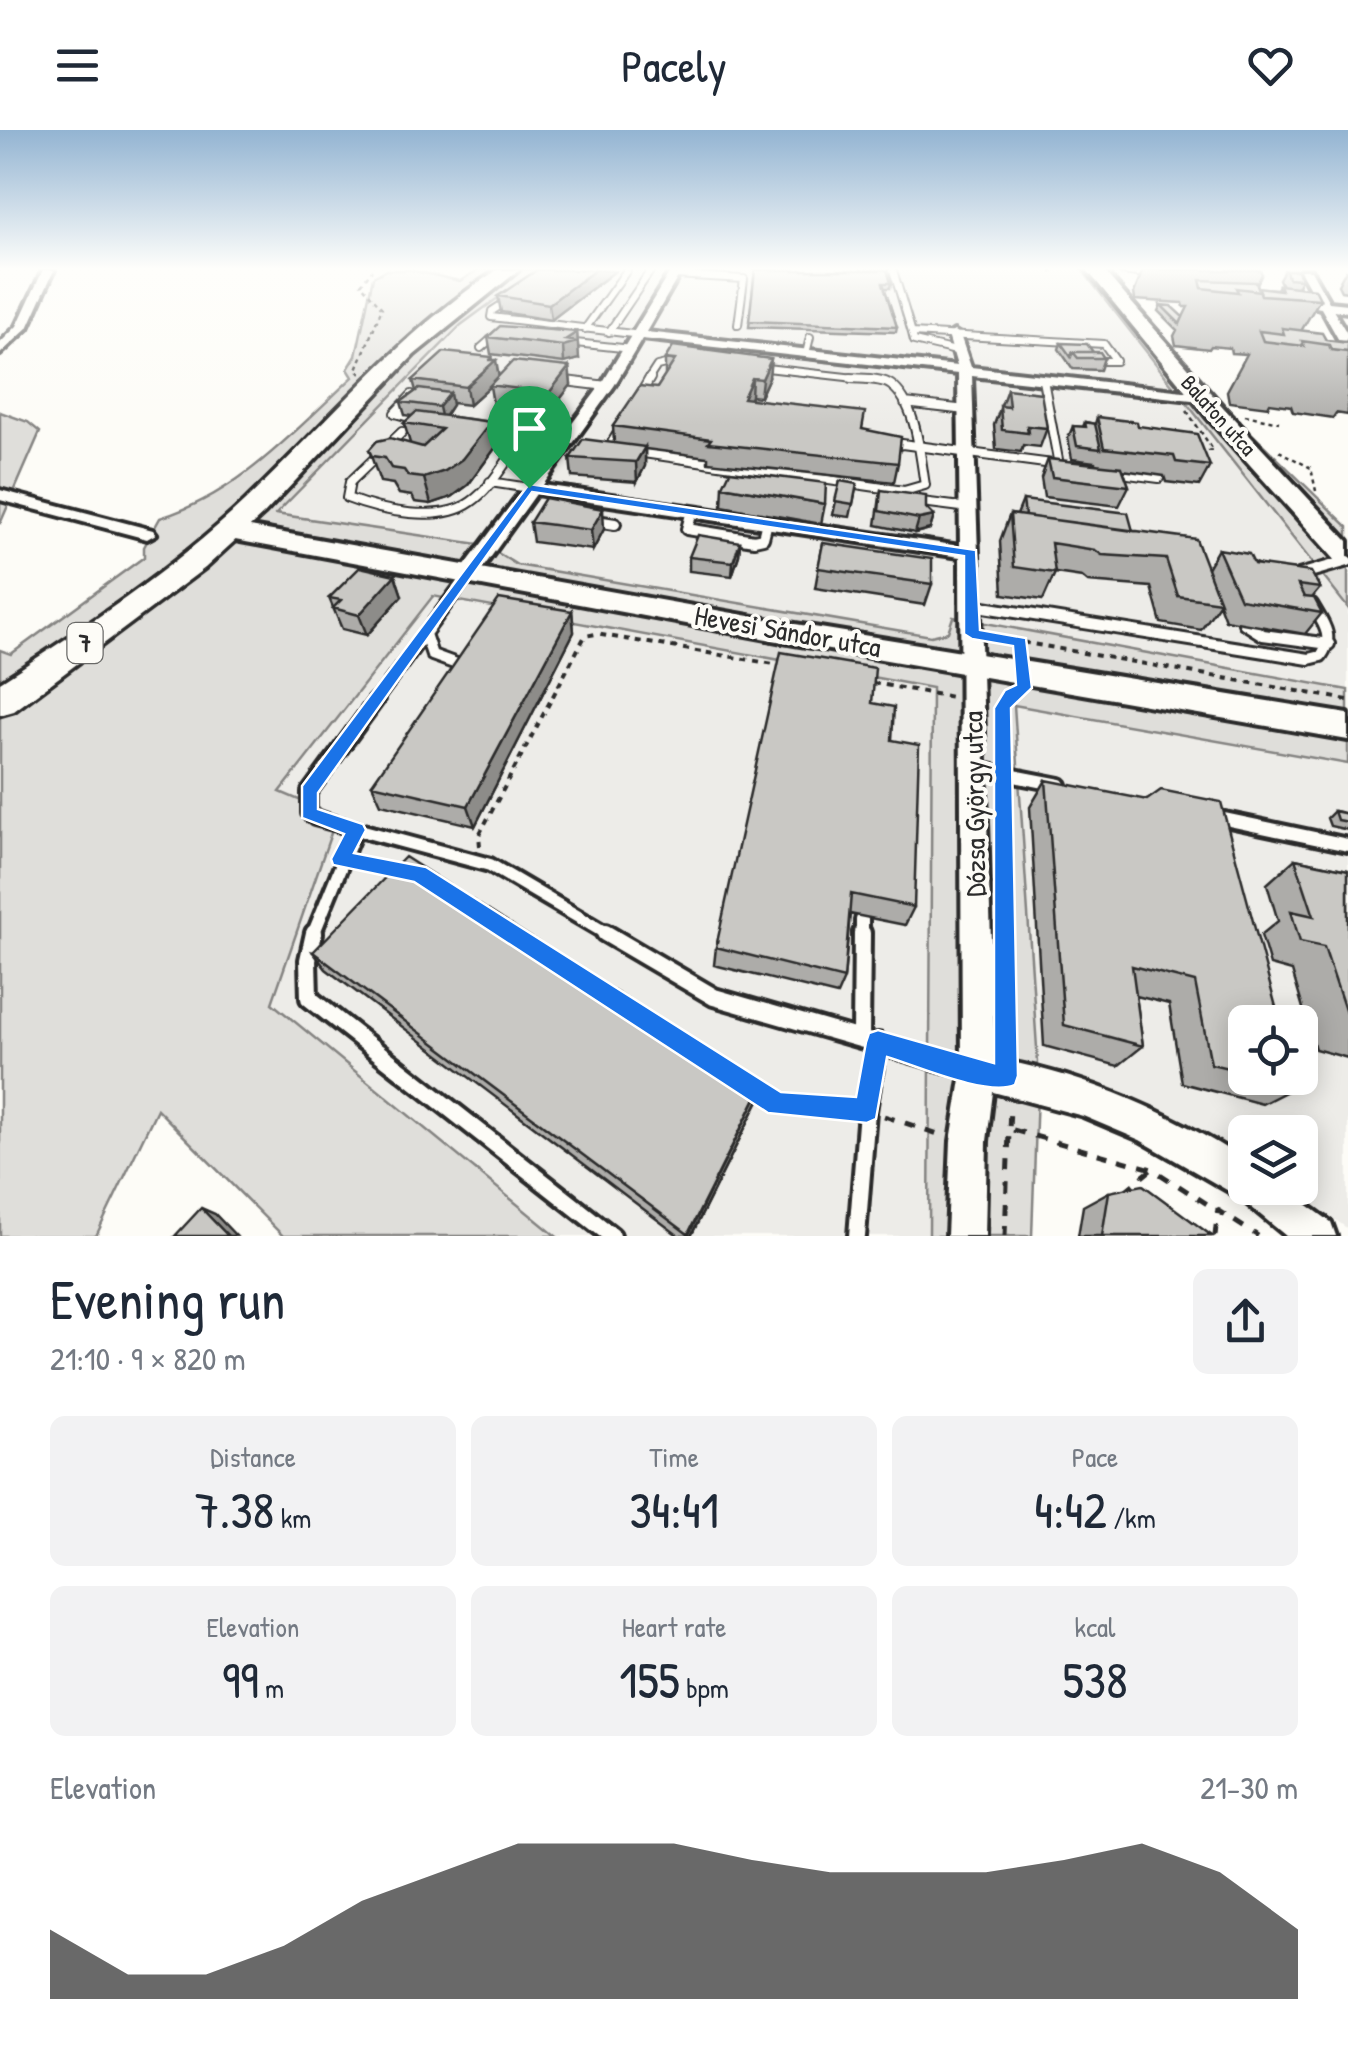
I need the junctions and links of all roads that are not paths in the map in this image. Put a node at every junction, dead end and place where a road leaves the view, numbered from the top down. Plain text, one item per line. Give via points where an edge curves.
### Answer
1 (25, 322) edge
2 (442, 322) edge
3 (522, 322) edge
4 (589, 322) edge
5 (617, 322) edge
6 (649, 322) edge
7 (909, 322) edge
8 (1138, 322) edge
9 (1335, 322) edge
10 (584, 329) junction
11 (609, 332) junction
12 (482, 333) dead end
13 (912, 333) junction
14 (497, 334) junction
15 (954, 335) junction
16 (516, 336) edge
17 (810, 337) dead end
18 (554, 341) edge
19 (637, 342) junction
20 (1058, 342) junction
21 (1348, 346) edge
22 (481, 348) dead end
23 (0, 350) edge
24 (1064, 350) edge
25 (960, 352) junction
26 (806, 354) junction
27 (1077, 360) edge
28 (964, 372) junction
29 (545, 378) edge
30 (1043, 380) junction
31 (422, 386) edge
32 (607, 386) junction
33 (905, 403) junction
34 (1208, 404) junction
35 (966, 410) junction
36 (432, 422) edge
37 (463, 426) edge
38 (402, 432) edge
39 (566, 440) junction
40 (916, 446) junction
41 (517, 448) dead end
42 (385, 449) junction
43 (887, 449) edge
44 (403, 452) edge
45 (968, 453) junction
46 (1059, 465) junction
47 (1076, 467) edge
48 (1109, 471) edge
49 (1159, 478) dead end
50 (490, 482) junction
51 (529, 488) junction
52 (0, 495) edge
53 (881, 497) edge
54 (626, 502) junction
55 (253, 508) junction
56 (969, 508) junction
57 (578, 518) edge
58 (690, 520) junction
59 (228, 532) junction
60 (147, 534) dead end
61 (684, 540) dead end
62 (299, 544) junction
63 (971, 553) junction
64 (1348, 559) edge
65 (468, 575) junction
66 (168, 582) junction
67 (972, 605) junction
68 (1306, 616) edge
69 (1320, 618) junction
70 (1244, 622) dead end
71 (426, 634) junction
72 (1329, 644) junction
73 (972, 648) junction
74 (462, 666) edge
75 (0, 701) edge
76 (1348, 726) edge
77 (973, 768) junction
78 (1073, 788) edge
79 (1199, 814) edge
80 (356, 830) junction
81 (1348, 845) edge
82 (862, 920) dead end
83 (869, 1039) junction
84 (992, 1075) junction
85 (1228, 1170) edge
86 (1277, 1205) edge
87 (612, 1236) edge
88 (857, 1236) edge
89 (966, 1236) edge
90 (1318, 1236) edge

1 - 23 street
2 - 55 main road, 7
3 - 10 lane
4 - 10 lane
5 - 11 lane
6 - 19 street
7 - 13 lane
8 - 34 main road, Balaton utca
9 - 21 street
10 - 11 lane
11 - 19 lane
12 - 14 lane
13 - 15 lane
13 - 25 lane via 914,341
14 - 16 lane
14 - 22 lane
15 - 20 lane
15 - 25 street, Dózsa György utca
17 - 26 lane
18 - 19 lane
19 - 26 street
19 - 32 street
20 - 24 lane
20 - 27 lane via 1104,344 1116,362
25 - 28 street, Dózsa György utca
26 - 28 street
28 - 30 street
28 - 35 street, Dózsa György utca
29 - 32 lane
30 - 34 street
30 - 46 lane
31 - 36 lane via 395,413
32 - 39 street
33 - 35 lane
33 - 40 lane
33 - 40 lane via 896,387 878,379 668,360 656,366 607,446 908,492 925,485
34 - 64 main road, Balaton utca
35 - 45 street, Dózsa György utca
37 - 39 lane
38 - 42 lane
39 - 51 street
40 - 43 lane
40 - 45 lane
41 - 50 lane
42 - 44 lane
42 - 50 lane via 350,482 351,501 448,514 468,506
45 - 46 lane
45 - 56 street, Dózsa György utca
46 - 47 lane
48 - 49 lane
50 - 51 lane
51 - 54 street
51 - 65 street
52 - 60 street
53 - 56 lane
54 - 57 lane via 613,527
54 - 58 street
55 - 59 main road, 7
55 - 62 main road via 262,530
56 - 63 street, Dózsa György utca
58 - 61 lane
58 - 63 street via 767,522
59 - 62 main road, Hevesi Sándor utca
59 - 66 main road, 7
62 - 65 main road, Hevesi Sándor utca
62 - 66 main road via 226,554
63 - 67 street, Dózsa György utca
64 - 69 lane via 1293,577
65 - 71 lane
65 - 73 main road, Hevesi Sándor utca
66 - 75 main road, 7
67 - 72 lane via 1292,658 1321,656
67 - 73 street, Dózsa György utca
68 - 69 lane
69 - 72 lane
70 - 72 lane via 1263,635
71 - 74 lane via 432,655
71 - 80 lane via 306,800 315,818
73 - 76 main road, Hevesi Sándor utca
73 - 77 street, Dózsa György utca
77 - 78 lane
77 - 84 street, Dózsa György utca
79 - 81 lane
80 - 83 lane via 480,863 564,905 697,989
80 - 87 lane via 340,859 306,967 314,1005
82 - 83 lane
83 - 84 lane
83 - 88 lane
84 - 85 street via 1134,1118
84 - 89 street, Dózsa György utca via 969,1141
86 - 90 street

